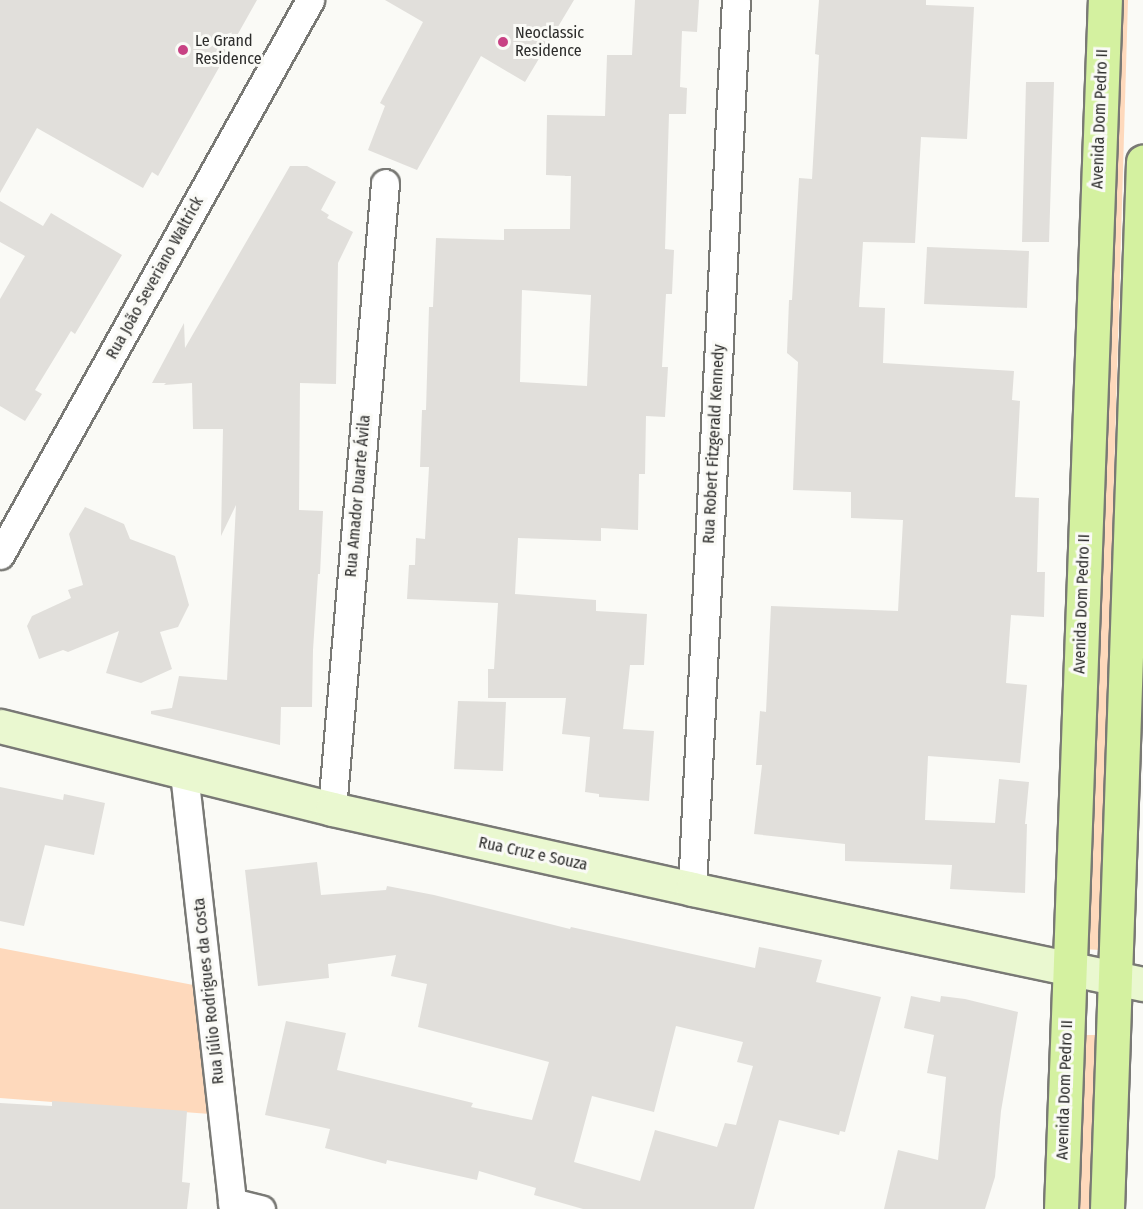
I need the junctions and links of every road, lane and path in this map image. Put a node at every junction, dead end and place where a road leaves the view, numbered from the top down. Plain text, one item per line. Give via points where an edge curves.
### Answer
1 (310, 0) edge
2 (736, 0) edge
3 (1105, 0) edge
4 (1143, 162) edge
5 (385, 183) dead end
6 (0, 555) edge
7 (0, 726) edge
8 (184, 773) junction
9 (332, 809) junction
10 (692, 889) junction
11 (1069, 968) junction
12 (1128, 980) edge
13 (233, 1206) edge
14 (261, 1209) edge
15 (1061, 1209) edge
16 (1107, 1209) edge

1 - 6 street, Rua João Severiano Waltrick
2 - 10 street, Rua Robert Fitzgerald Kennedy
3 - 11 main road, Avenida Dom Pedro II
4 - 12 main road
5 - 9 street, Rua Amador Duarte Ávila
7 - 8 street, Rua Cruz e Souza
8 - 9 street, Rua Cruz e Souza
8 - 13 street, Rua Júlio Rodrigues da Costa
9 - 10 street, Rua Cruz e Souza
10 - 11 street, Rua Cruz e Souza
11 - 12 street, Rua Cruz e Souza
11 - 15 main road, Avenida Dom Pedro II
12 - 16 main road
13 - 14 street

